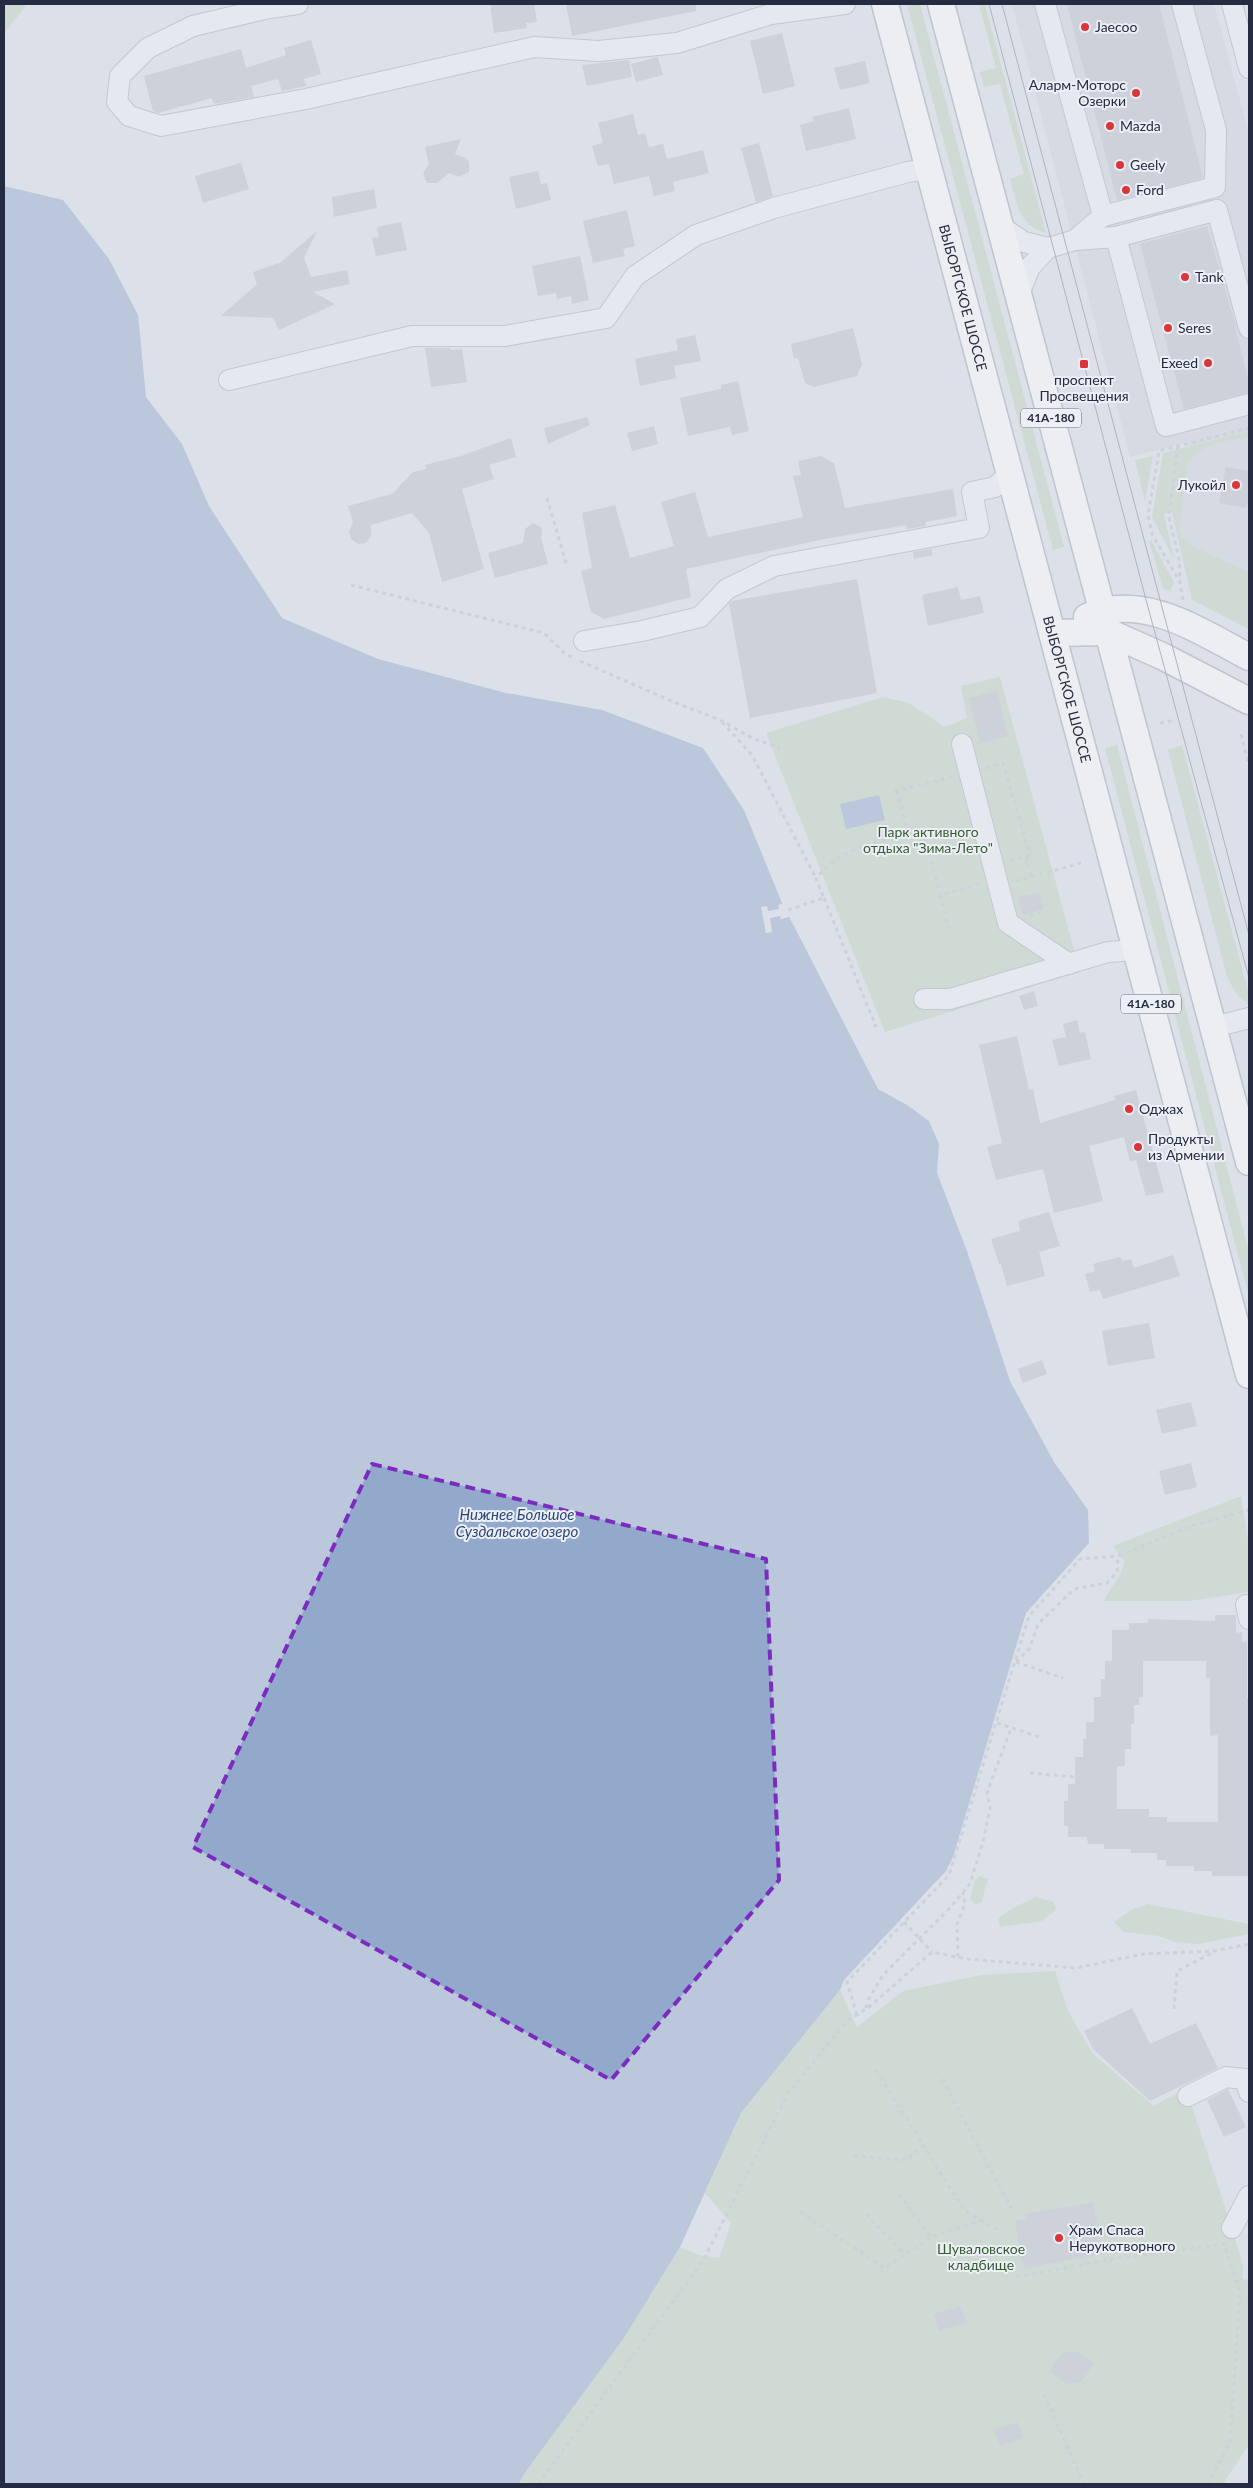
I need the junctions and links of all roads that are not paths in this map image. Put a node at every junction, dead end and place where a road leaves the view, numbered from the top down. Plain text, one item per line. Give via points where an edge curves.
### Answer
1 (298, 4) edge
2 (845, 4) edge
3 (885, 4) edge
4 (941, 4) edge
5 (1045, 4) edge
6 (1182, 4) edge
7 (1232, 4) edge
8 (1249, 68) edge
9 (929, 169) junction
10 (1103, 216) junction
11 (1000, 226) junction
12 (1116, 237) junction
13 (1075, 240) junction
14 (1048, 248) junction
15 (1018, 294) junction
16 (1249, 328) edge
17 (229, 380) dead end
18 (1249, 404) edge
19 (1010, 473) junction
20 (1105, 621) junction
21 (1052, 633) junction
22 (584, 641) dead end
23 (1249, 657) edge
24 (1249, 701) edge
25 (962, 744) dead end
26 (1137, 950) junction
27 (1069, 964) junction
28 (924, 999) dead end
29 (1249, 1018) edge
30 (1214, 1027) junction
31 (1249, 1162) edge
32 (1249, 1375) edge
33 (1249, 2092) edge
34 (1188, 2096) dead end
35 (1249, 2196) edge
36 (1228, 2236) road end

1 - 2 street via 193,26 148,48 120,76 117,102 129,116 161,126 306,99 534,48 599,51 678,43 771,14
3 - 9 main road, ВЫБОРГСКОЕ ШОССЕ / 41А-180
4 - 11 main road, 41А-180
5 - 10 street
6 - 10 street via 1216,130 1215,187
7 - 8 street
9 - 17 street via 774,208 696,235 635,276 606,318 505,336 412,336
9 - 19 main road, ВЫБОРГСКОЕ ШОССЕ / 41А-180
10 - 13 street
11 - 14 street via 1024,242
11 - 15 main road, 41А-180
12 - 13 street
12 - 16 street via 1217,210
12 - 18 street via 1166,426
13 - 14 street
14 - 15 street via 1030,267
15 - 20 main road, 41А-180
19 - 21 main road, ВЫБОРГСКОЕ ШОССЕ / 41А-180
19 - 22 street via 995,487 972,492 979,528 774,566 727,589 700,617
20 - 21 main road
20 - 23 main road via 1164,614
20 - 24 main road via 1162,656
20 - 30 main road, 41А-180
21 - 26 main road, ВЫБОРГСКОЕ ШОССЕ / 41А-180
25 - 27 street via 1008,923
26 - 27 street via 1108,952
26 - 32 main road, ВЫБОРГСКОЕ ШОССЕ / 41А-180
27 - 28 street via 950,999
29 - 30 street
30 - 31 main road, 41А-180
33 - 34 street via 1244,2079 1226,2077
35 - 36 street

